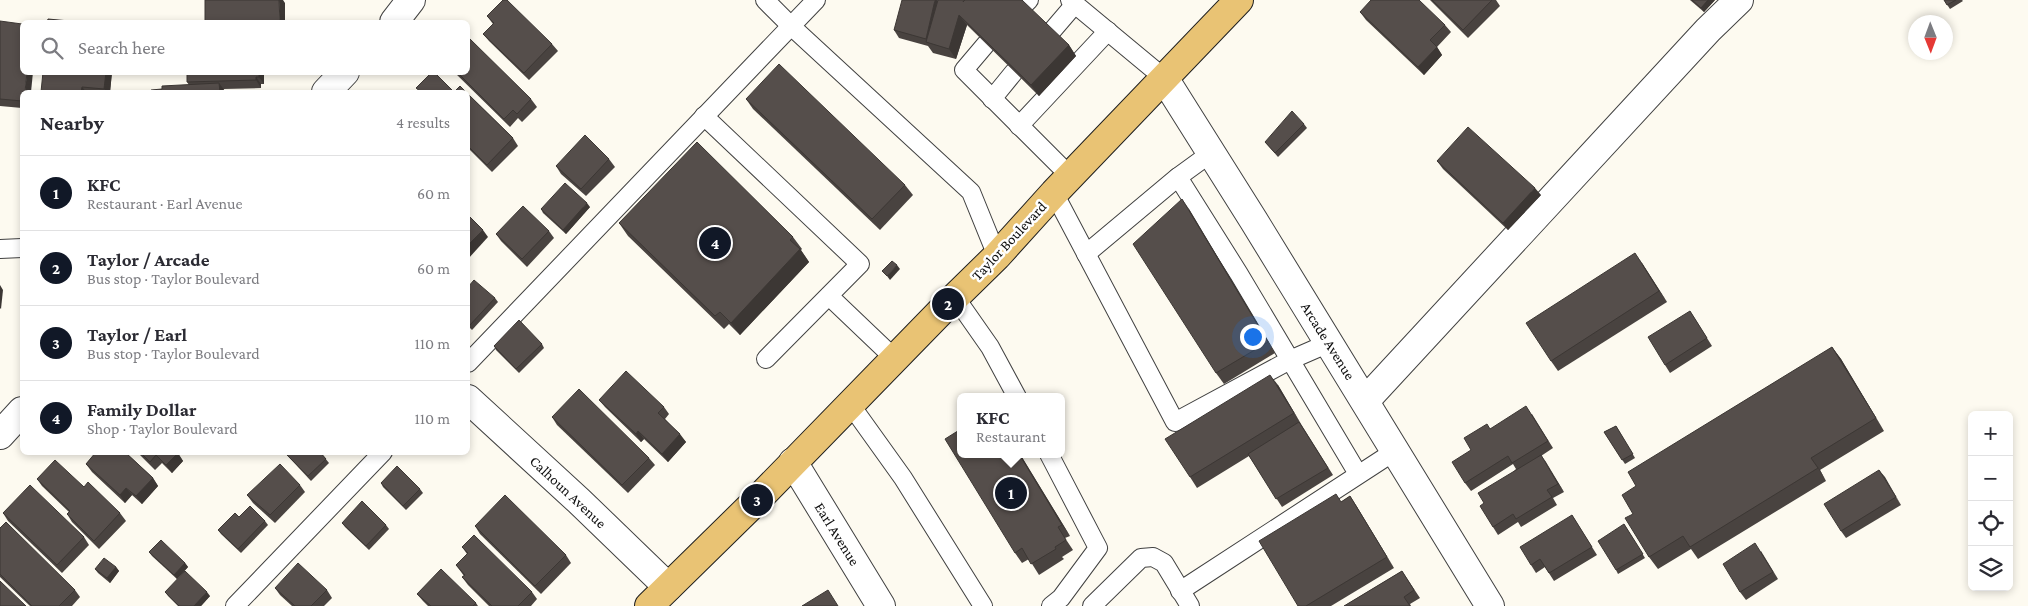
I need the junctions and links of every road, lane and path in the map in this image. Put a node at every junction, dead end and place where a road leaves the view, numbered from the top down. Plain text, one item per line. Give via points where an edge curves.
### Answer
1 (411, 0) edge
2 (765, 0) edge
3 (816, 0) edge
4 (1239, 0) edge
5 (1738, 0) edge
6 (1073, 2) edge
7 (396, 20) edge
8 (790, 26) junction
9 (1108, 31) junction
10 (1051, 32) edge
11 (986, 44) edge
12 (1014, 72) edge
13 (342, 75) edge
14 (1164, 78) junction
15 (328, 90) edge
16 (992, 99) junction
17 (704, 116) junction
18 (1019, 126) junction
19 (1212, 153) junction
20 (1178, 177) junction
21 (1062, 184) junction
22 (20, 248) edge
23 (0, 249) edge
24 (1086, 254) junction
25 (997, 256) junction
26 (829, 296) junction
27 (955, 297) junction
28 (1329, 343) junction
29 (894, 358) junction
30 (766, 359) dead end
31 (1290, 360) junction
32 (470, 361) edge
33 (1015, 393) edge
34 (470, 401) edge
35 (1365, 401) junction
36 (850, 404) junction
37 (20, 413) edge
38 (0, 435) edge
39 (1395, 451) junction
40 (380, 455) edge
41 (1051, 458) edge
42 (792, 462) junction
43 (1358, 474) junction
44 (668, 586) junction
45 (1180, 591) junction
46 (235, 606) edge
47 (649, 606) edge
48 (881, 606) edge
49 (983, 606) edge
50 (1051, 606) edge
51 (1092, 606) edge
52 (1190, 606) edge
53 (1490, 606) edge

1 - 7 street
2 - 8 lane
3 - 8 lane
4 - 14 main road, Taylor Boulevard
5 - 35 street
6 - 9 lane
6 - 10 lane
8 - 17 lane
8 - 25 lane via 971,192
9 - 14 lane
9 - 18 lane
11 - 16 lane via 964,70
12 - 16 lane
13 - 15 street
14 - 19 street, Arcade Avenue
14 - 21 main road, Taylor Boulevard
16 - 18 lane
17 - 26 lane via 860,264
17 - 32 lane
18 - 21 lane
19 - 20 lane
19 - 28 street, Arcade Avenue
20 - 24 lane
20 - 31 lane
21 - 24 lane
21 - 25 main road, Taylor Boulevard
22 - 23 lane
24 - 31 lane via 1175,422
25 - 27 main road, Taylor Boulevard
26 - 29 lane
26 - 30 lane
27 - 29 main road, Taylor Boulevard
27 - 33 lane via 990,347
28 - 31 lane
28 - 35 street, Arcade Avenue
29 - 36 main road, Taylor Boulevard
31 - 43 lane
34 - 44 street, Calhoun Avenue
35 - 39 street, Arcade Avenue
36 - 42 main road, Taylor Boulevard
36 - 49 lane via 903,478
37 - 38 street
39 - 43 lane
39 - 53 street, Arcade Avenue
40 - 46 lane
41 - 50 lane via 1098,548 1061,598
42 - 44 main road, Taylor Boulevard
42 - 48 street, Earl Avenue
43 - 45 lane
44 - 47 main road, Taylor Boulevard
45 - 51 lane via 1164,563 1152,557 1141,558
45 - 52 lane

